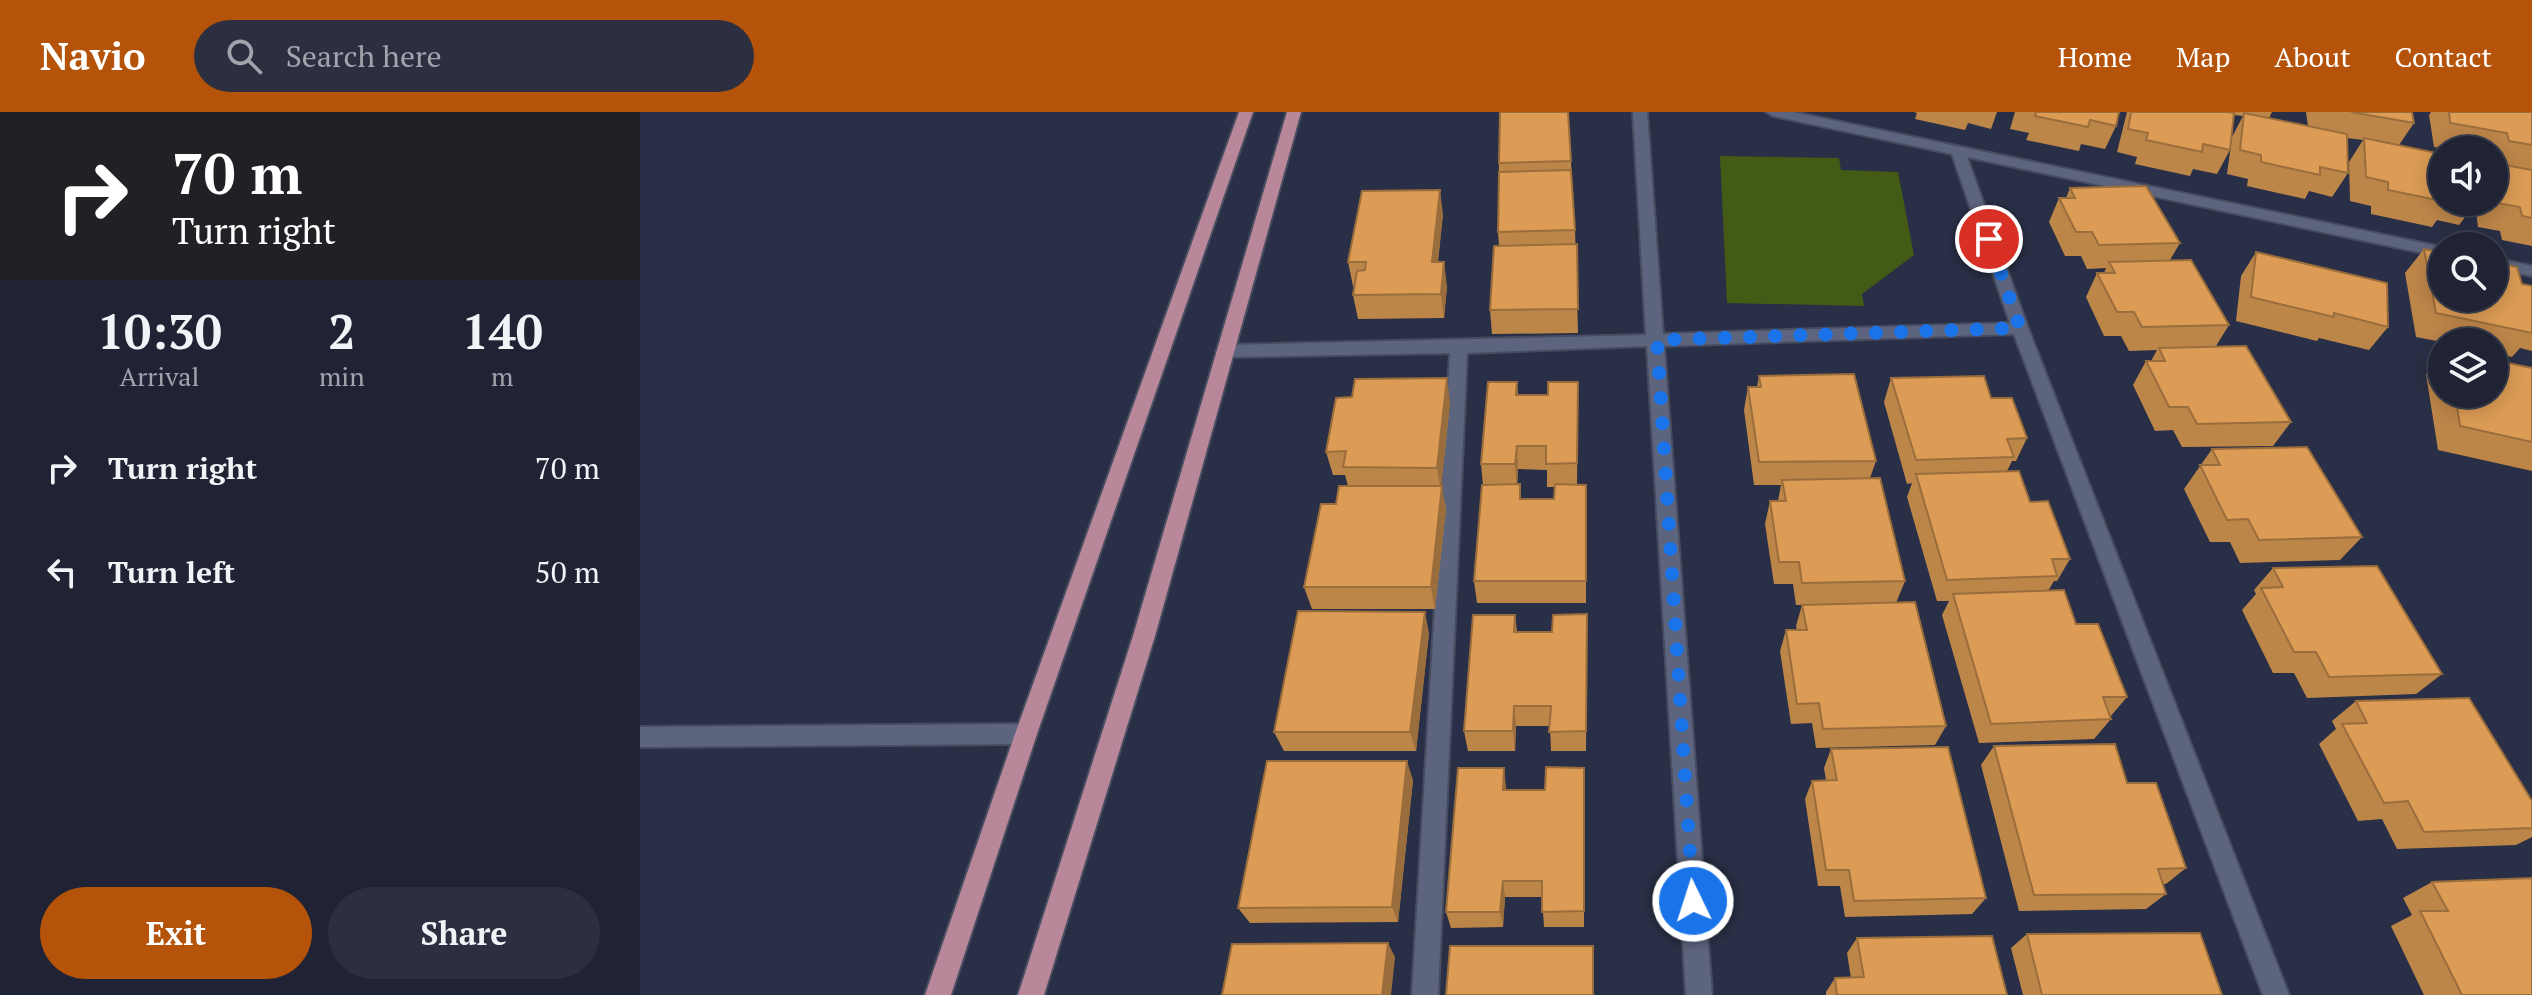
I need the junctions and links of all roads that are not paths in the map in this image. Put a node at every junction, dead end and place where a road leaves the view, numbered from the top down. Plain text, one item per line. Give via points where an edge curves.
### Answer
1 (1246, 112) edge
2 (1294, 112) edge
3 (1640, 112) edge
4 (1773, 112) edge
5 (1958, 151) junction
6 (2428, 249) edge
7 (2508, 266) edge
8 (2532, 271) edge
9 (2020, 328) junction
10 (1657, 340) junction
11 (1459, 347) junction
12 (1225, 351) junction
13 (1026, 734) junction
14 (640, 737) edge
15 (938, 995) edge
16 (1031, 995) edge
17 (1425, 995) edge
18 (1699, 995) edge
19 (2276, 995) edge

1 - 13 main road
2 - 12 main road
3 - 10 street
4 - 5 street
5 - 6 street
5 - 9 street
7 - 8 street
9 - 10 street
9 - 19 street
10 - 11 street
10 - 18 street
11 - 12 street
11 - 17 street
12 - 16 main road via 1144,636
13 - 14 street
13 - 15 main road

